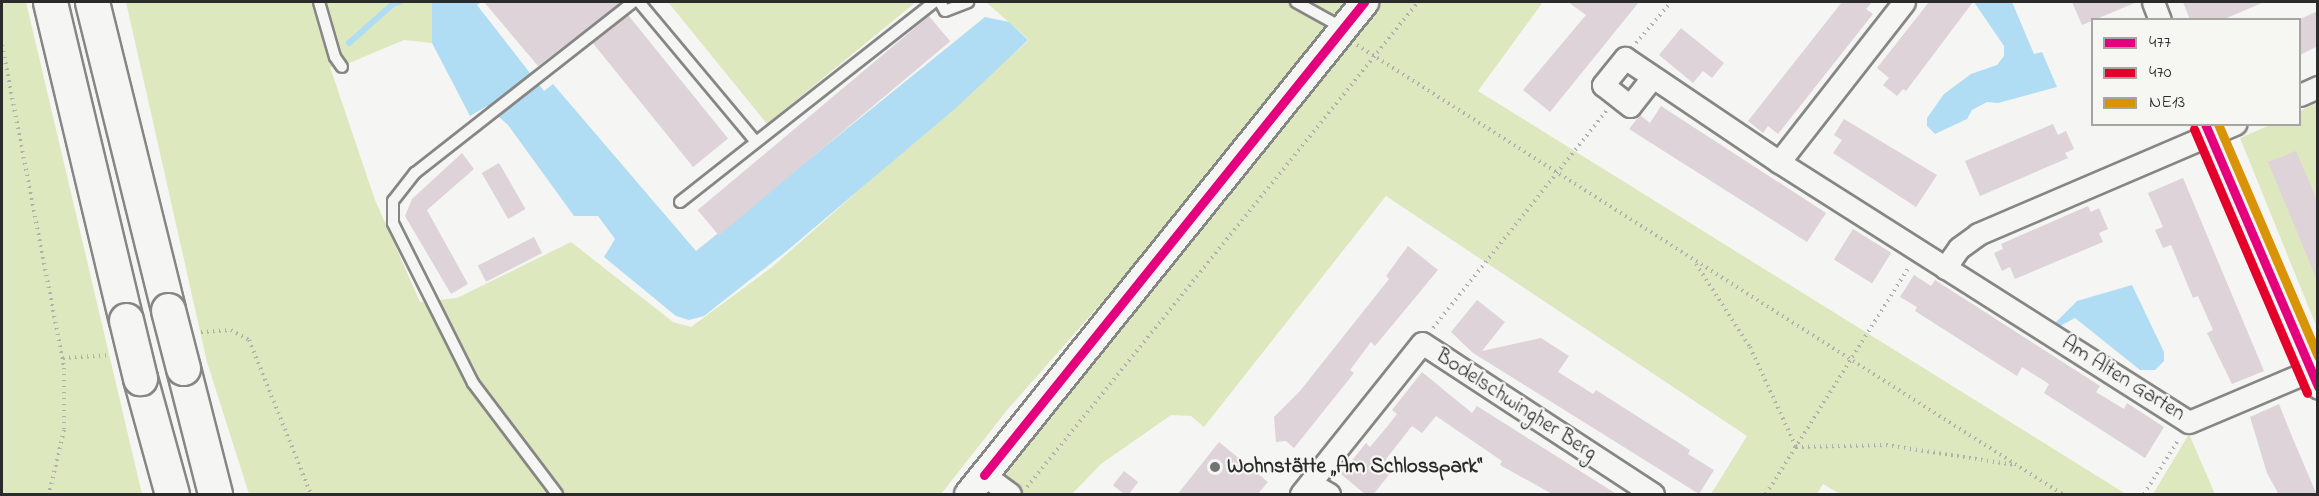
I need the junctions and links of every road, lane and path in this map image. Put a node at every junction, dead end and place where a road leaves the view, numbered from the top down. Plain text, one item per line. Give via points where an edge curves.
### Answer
1 (50, 2) edge
2 (92, 2) edge
3 (319, 2) edge
4 (633, 2) edge
5 (639, 2) edge
6 (934, 2) edge
7 (940, 2) edge
8 (968, 2) edge
9 (1296, 2) edge
10 (1364, 2) edge
11 (1418, 2) edge
12 (1671, 2) edge
13 (1904, 2) edge
14 (2153, 2) edge
15 (2159, 18) edge
16 (1341, 31) junction
17 (2, 45) edge
18 (1374, 57) junction
19 (1624, 58) junction
20 (342, 67) dead end
21 (1651, 79) junction
22 (2318, 87) edge
23 (2301, 95) edge
24 (1618, 97) junction
25 (2226, 126) edge
26 (2208, 130) edge
27 (756, 142) junction
28 (1779, 162) junction
29 (1558, 172) junction
30 (680, 202) dead end
31 (1919, 251) junction
32 (1694, 261) junction
33 (1945, 268) junction
34 (203, 332) dead end
35 (1422, 343) junction
36 (108, 355) dead end
37 (63, 358) junction
38 (1851, 360) junction
39 (2314, 380) edge
40 (2189, 422) junction
41 (1796, 447) junction
42 (2018, 466) junction
43 (976, 485) edge
44 (1305, 489) edge
45 (49, 495) edge
46 (172, 495) edge
47 (215, 495) edge
48 (311, 495) edge
49 (557, 495) edge
50 (1010, 495) edge
51 (1021, 495) edge
52 (1329, 495) edge
53 (1653, 495) edge
54 (1766, 495) edge
55 (2062, 495) edge
56 (2144, 495) edge

1 - 46 highway, bridge
2 - 47 highway, bridge
3 - 20 lane via 334,57
4 - 49 lane via 415,172 393,201 393,223 473,382
5 - 27 lane
6 - 27 lane
7 - 8 lane via 945,11
9 - 16 lane
10 - 16 street
11 - 18 path
12 - 19 path
13 - 28 street
14 - 15 street
16 - 18 path
16 - 43 street
17 - 37 path
18 - 29 path
18 - 51 path
19 - 21 street, Am Alten Garten
19 - 24 street via 1603,85
21 - 24 street via 1630,106
21 - 28 street, Am Alten Garten
22 - 23 street
24 - 29 path
25 - 26 street
26 - 33 street via 1978,234 1959,248
26 - 39 street
27 - 30 lane
28 - 31 street, Am Alten Garten
29 - 32 path
29 - 35 path
31 - 33 street, Am Alten Garten
31 - 38 path
32 - 38 path
32 - 41 path via 1750,347
33 - 40 street, Am Alten Garten
34 - 48 path via 231,330 249,340
35 - 44 street, Bodelschwingher Berg
35 - 53 street, Bodelschwingher Berg
36 - 37 path
37 - 45 path via 64,430
38 - 41 path
38 - 42 path
39 - 40 street, Am Alten Garten
40 - 56 path
41 - 42 path via 1886,445
41 - 54 path
42 - 55 path
43 - 50 street
44 - 52 street

